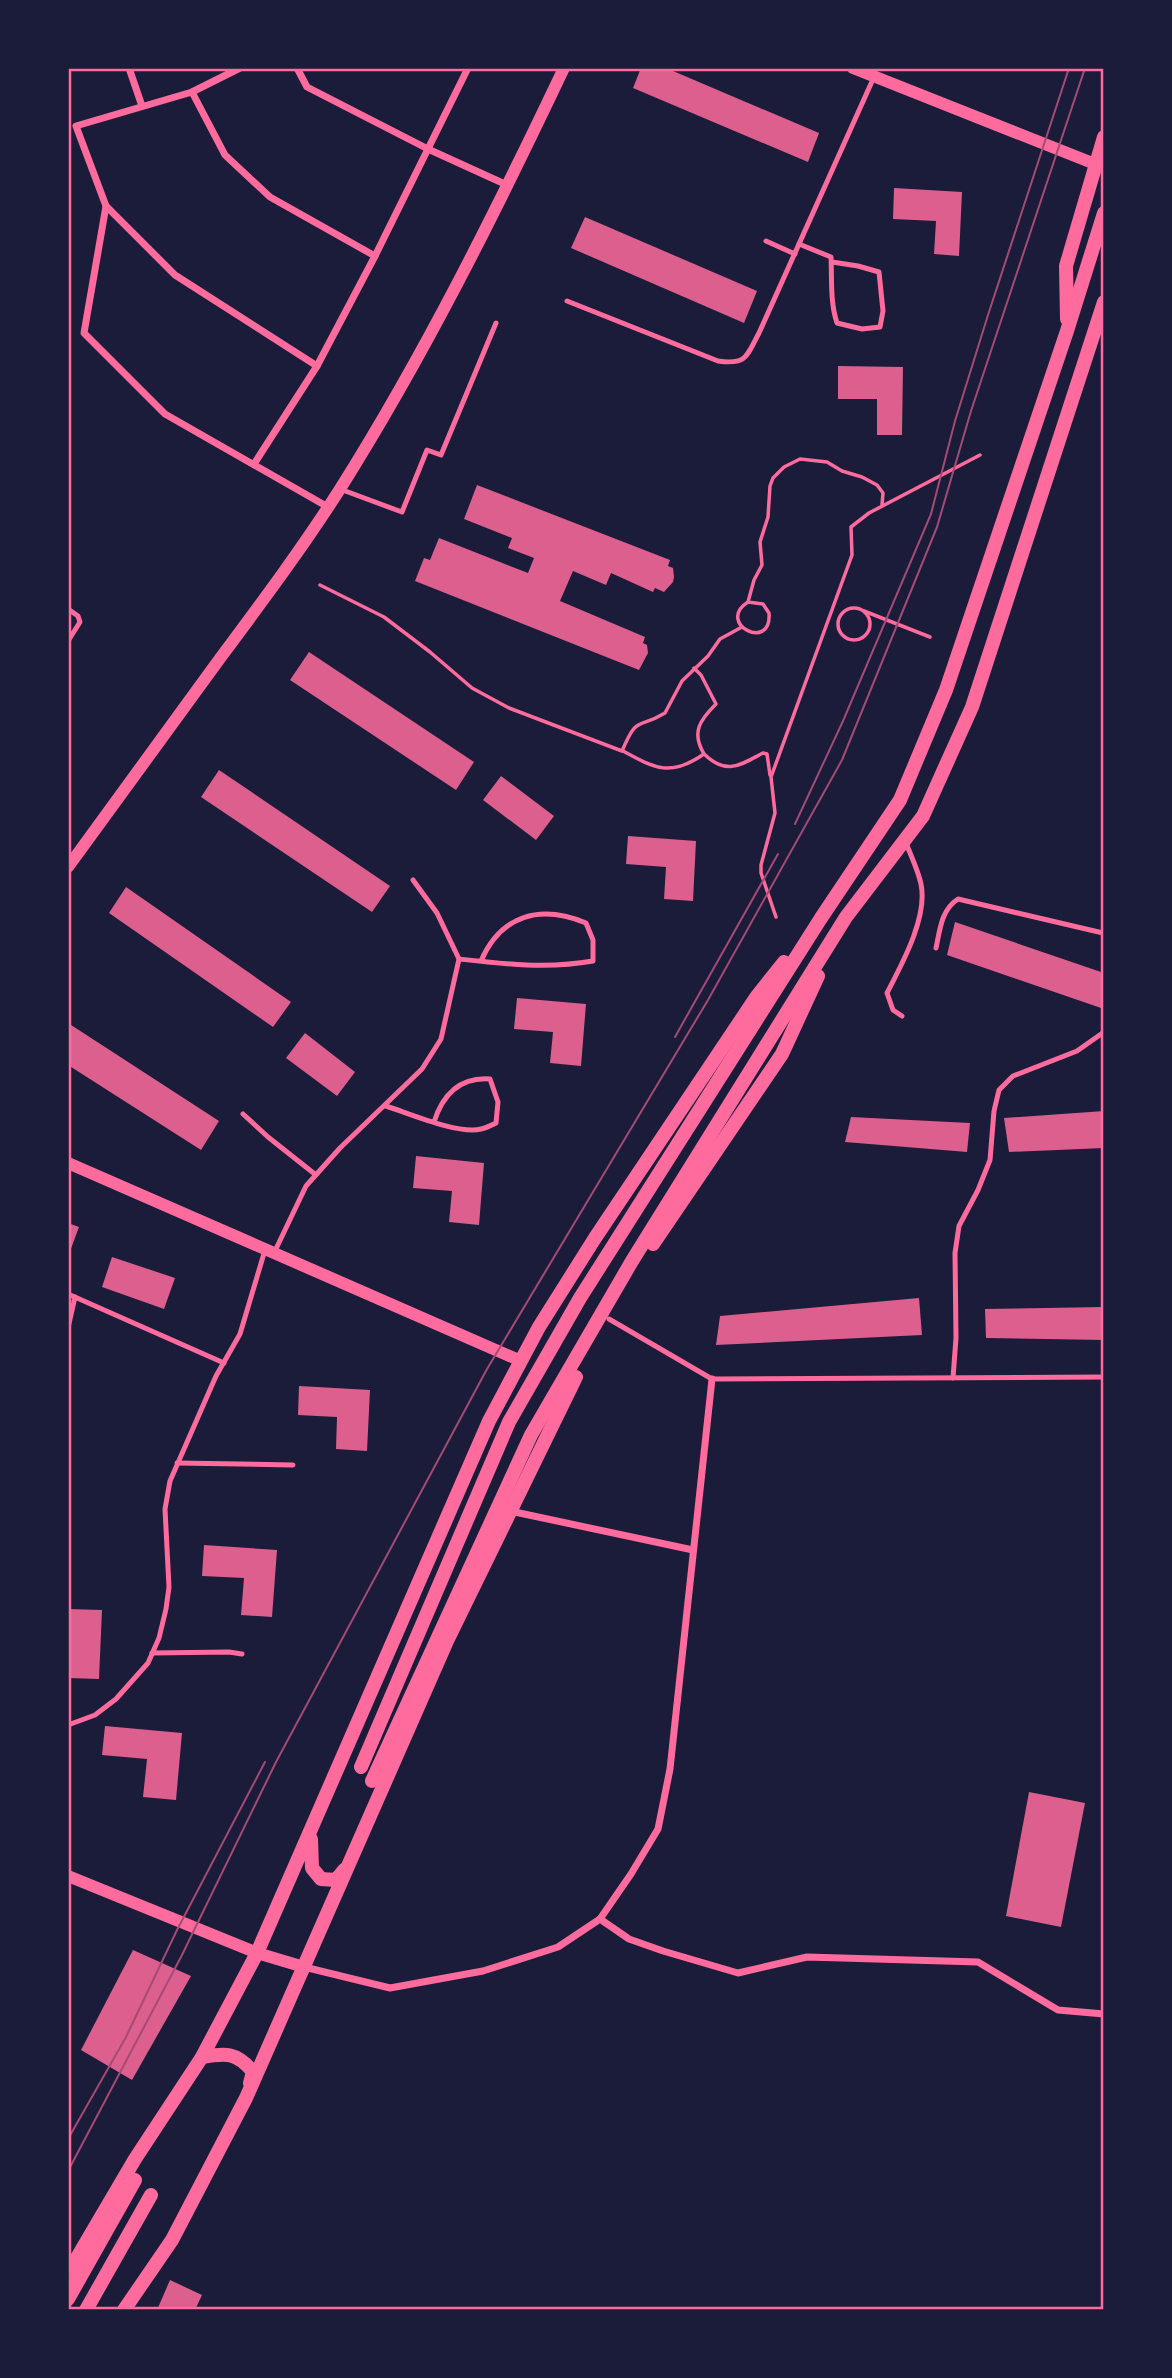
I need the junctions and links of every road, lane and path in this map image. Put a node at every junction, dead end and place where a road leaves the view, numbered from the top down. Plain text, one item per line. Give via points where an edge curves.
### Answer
1 (129, 68) edge
2 (240, 68) edge
3 (297, 68) edge
4 (468, 68) edge
5 (564, 68) edge
6 (853, 68) edge
7 (869, 73) edge
8 (192, 92) junction
9 (142, 106) junction
10 (1104, 137) edge
11 (428, 149) junction
12 (1095, 164) junction
13 (508, 186) junction
14 (106, 206) junction
15 (1104, 213) edge
16 (766, 241) dead end
17 (799, 244) junction
18 (795, 254) junction
19 (375, 256) junction
20 (832, 262) junction
21 (567, 301) dead end
22 (1104, 302) edge
23 (496, 323) dead end
24 (880, 327) junction
25 (889, 330) dead end
26 (1067, 331) junction
27 (317, 366) junction
28 (981, 455) dead end
29 (254, 464) junction
30 (340, 488) junction
31 (882, 505) junction
32 (327, 507) junction
33 (320, 585) dead end
34 (748, 602) junction
35 (68, 609) edge
36 (859, 609) junction
37 (838, 621) junction
38 (827, 623) junction
39 (742, 627) junction
40 (930, 637) dead end
41 (68, 641) edge
42 (694, 668) junction
43 (622, 751) junction
44 (704, 754) junction
45 (771, 778) junction
46 (905, 840) junction
47 (68, 867) edge
48 (413, 880) dead end
49 (776, 916) dead end
50 (846, 917) junction
51 (821, 918) junction
52 (1103, 932) edge
53 (936, 948) dead end
54 (459, 959) junction
55 (481, 961) junction
56 (902, 1016) dead end
57 (1104, 1031) edge
58 (386, 1106) junction
59 (243, 1114) dead end
60 (434, 1122) junction
61 (68, 1163) edge
62 (316, 1175) junction
63 (270, 1252) junction
64 (72, 1296) edge
65 (609, 1319) junction
66 (68, 1328) edge
67 (521, 1361) junction
68 (224, 1363) junction
69 (1104, 1377) edge
70 (953, 1378) junction
71 (712, 1379) junction
72 (177, 1463) junction
73 (293, 1465) dead end
74 (510, 1511) junction
75 (693, 1550) junction
76 (152, 1653) junction
77 (242, 1654) dead end
78 (68, 1725) edge
79 (361, 1767) dead end
80 (372, 1781) dead end
81 (311, 1831) junction
82 (349, 1863) junction
83 (68, 1876) edge
84 (600, 1919) junction
85 (257, 1953) junction
86 (304, 1967) junction
87 (1104, 2014) edge
88 (202, 2057) junction
89 (246, 2098) junction
90 (135, 2180) dead end
91 (151, 2195) dead end
92 (68, 2273) edge
93 (68, 2299) edge
94 (86, 2310) edge
95 (124, 2310) edge

1 - 9 street
2 - 8 street
3 - 11 street via 307,87
4 - 11 street
5 - 13 street
6 - 7 street
7 - 12 street
7 - 17 lane
8 - 9 street
8 - 19 street via 225,155 270,197
9 - 14 street via 76,126
10 - 12 main road
11 - 13 street
11 - 19 street
12 - 26 main road via 1066,266
13 - 30 street
14 - 27 street via 175,275
14 - 29 street via 83,334 165,414
15 - 26 main road
16 - 18 lane
17 - 18 lane
17 - 20 lane via 831,257
18 - 21 lane via 745,359 736,363 718,361
19 - 27 street
20 - 24 lane via 879,272
20 - 24 lane via 837,323 862,329
22 - 46 main road via 972,707 923,816
23 - 30 lane via 441,455 427,450 402,512
24 - 25 lane
26 - 51 main road via 946,690 900,800
27 - 29 street
28 - 31 path
29 - 32 street
30 - 32 street
31 - 34 path via 883,493 877,485 827,462 800,459 785,467 770,486 760,542 762,565
31 - 38 path via 852,527 852,555
32 - 47 street
33 - 43 path via 384,617 478,691 509,708
34 - 39 path via 739,613
34 - 39 path via 763,604 770,619 761,632 750,633
35 - 41 lane via 80,622
36 - 37 path via 844,611
36 - 37 path via 869,620 869,630 862,638 843,636
36 - 40 path
37 - 38 path
38 - 45 path
39 - 42 path via 720,639
42 - 43 path via 665,713 631,729
42 - 44 path via 716,704 698,724 696,735
43 - 44 path via 666,770
44 - 45 path via 718,764 736,768 767,754
45 - 49 path via 775,813 761,873
46 - 50 main road
46 - 56 lane via 922,886 908,954 887,993 892,1010
48 - 54 lane via 437,913
50 - 65 main road via 782,1054 643,1259
50 - 80 main road via 632,1262 531,1435
51 - 67 main road via 757,996 595,1238
51 - 79 main road via 580,1298 509,1422
52 - 53 lane via 958,899 949,905 941,922
54 - 55 lane
54 - 58 lane via 441,1039 422,1069
55 - 55 lane via 565,966 593,961 593,940 586,923 567,916 531,915 509,923
57 - 70 lane via 1077,1051 1013,1076 999,1090 990,1160 959,1226
58 - 60 lane
58 - 62 lane
59 - 62 lane
60 - 60 lane via 479,1130 496,1123 498,1102 490,1079 474,1078 453,1090
61 - 63 street
62 - 63 lane
63 - 67 street
63 - 68 lane via 240,1334
64 - 66 lane
64 - 68 lane
65 - 71 lane
65 - 74 main road via 571,1384
67 - 81 main road via 489,1421
68 - 72 lane
69 - 70 lane
70 - 71 lane
71 - 75 street
72 - 73 lane
72 - 76 lane via 165,1509 169,1587
74 - 75 street
74 - 82 main road
75 - 84 street via 670,1769 658,1829
76 - 77 lane
76 - 78 lane via 116,1699 95,1715
81 - 82 main road via 312,1868 321,1879 336,1880
81 - 85 main road
82 - 86 main road
83 - 85 street
84 - 86 street via 558,1947 484,1971 390,1988
84 - 87 street via 629,1939 738,1973 807,1957 978,1962 1058,2010
85 - 86 street
85 - 88 main road
86 - 89 main road
88 - 89 main road via 226,2053 245,2061 253,2072
88 - 92 main road
89 - 95 main road via 172,2240
90 - 93 main road
91 - 94 main road

